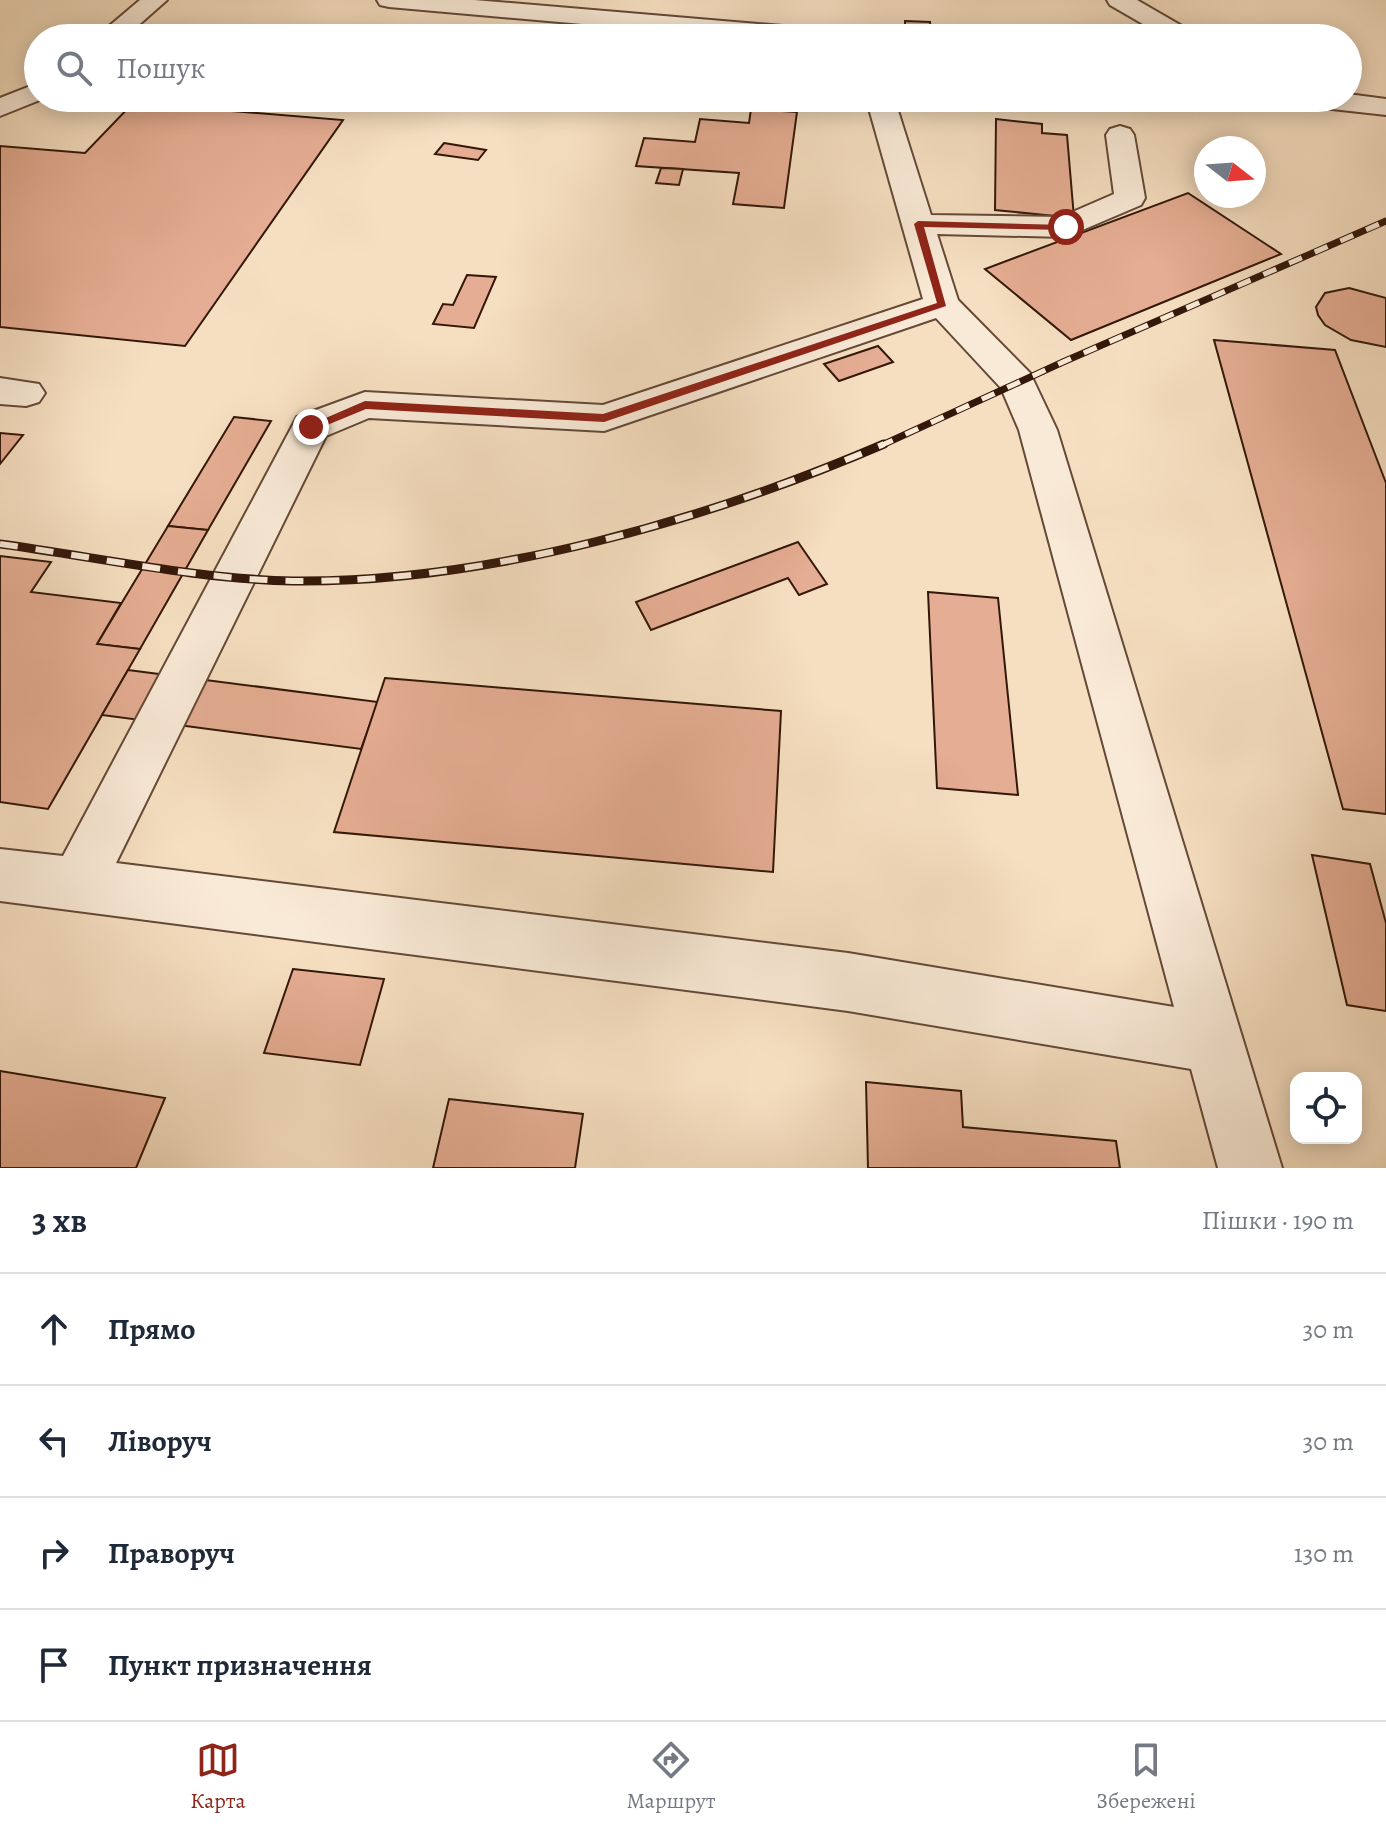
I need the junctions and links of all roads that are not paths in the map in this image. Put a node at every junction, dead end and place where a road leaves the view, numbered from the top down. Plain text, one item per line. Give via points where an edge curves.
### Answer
1 (155, 0) edge
2 (389, 0) edge
3 (1119, 0) edge
4 (435, 2) edge
5 (125, 24) edge
6 (418, 24) edge
7 (676, 24) edge
8 (1161, 24) edge
9 (24, 97) edge
10 (1362, 104) edge
11 (1386, 107) edge
12 (0, 108) edge
13 (884, 112) edge
14 (1120, 135) dead end
15 (918, 224) junction
16 (942, 304) junction
17 (0, 875) edge
18 (77, 885) junction
19 (1215, 1043) junction
20 (1250, 1168) edge

1 - 5 lane
2 - 4 lane
3 - 8 lane
4 - 6 lane
4 - 7 lane
9 - 12 lane
10 - 11 lane
13 - 15 lane
14 - 15 lane via 1130,198 1066,227
15 - 16 lane
16 - 18 lane via 604,418 365,405 311,427
16 - 19 lane via 1017,382 1038,430
17 - 18 lane
18 - 19 lane via 848,982
19 - 20 lane

